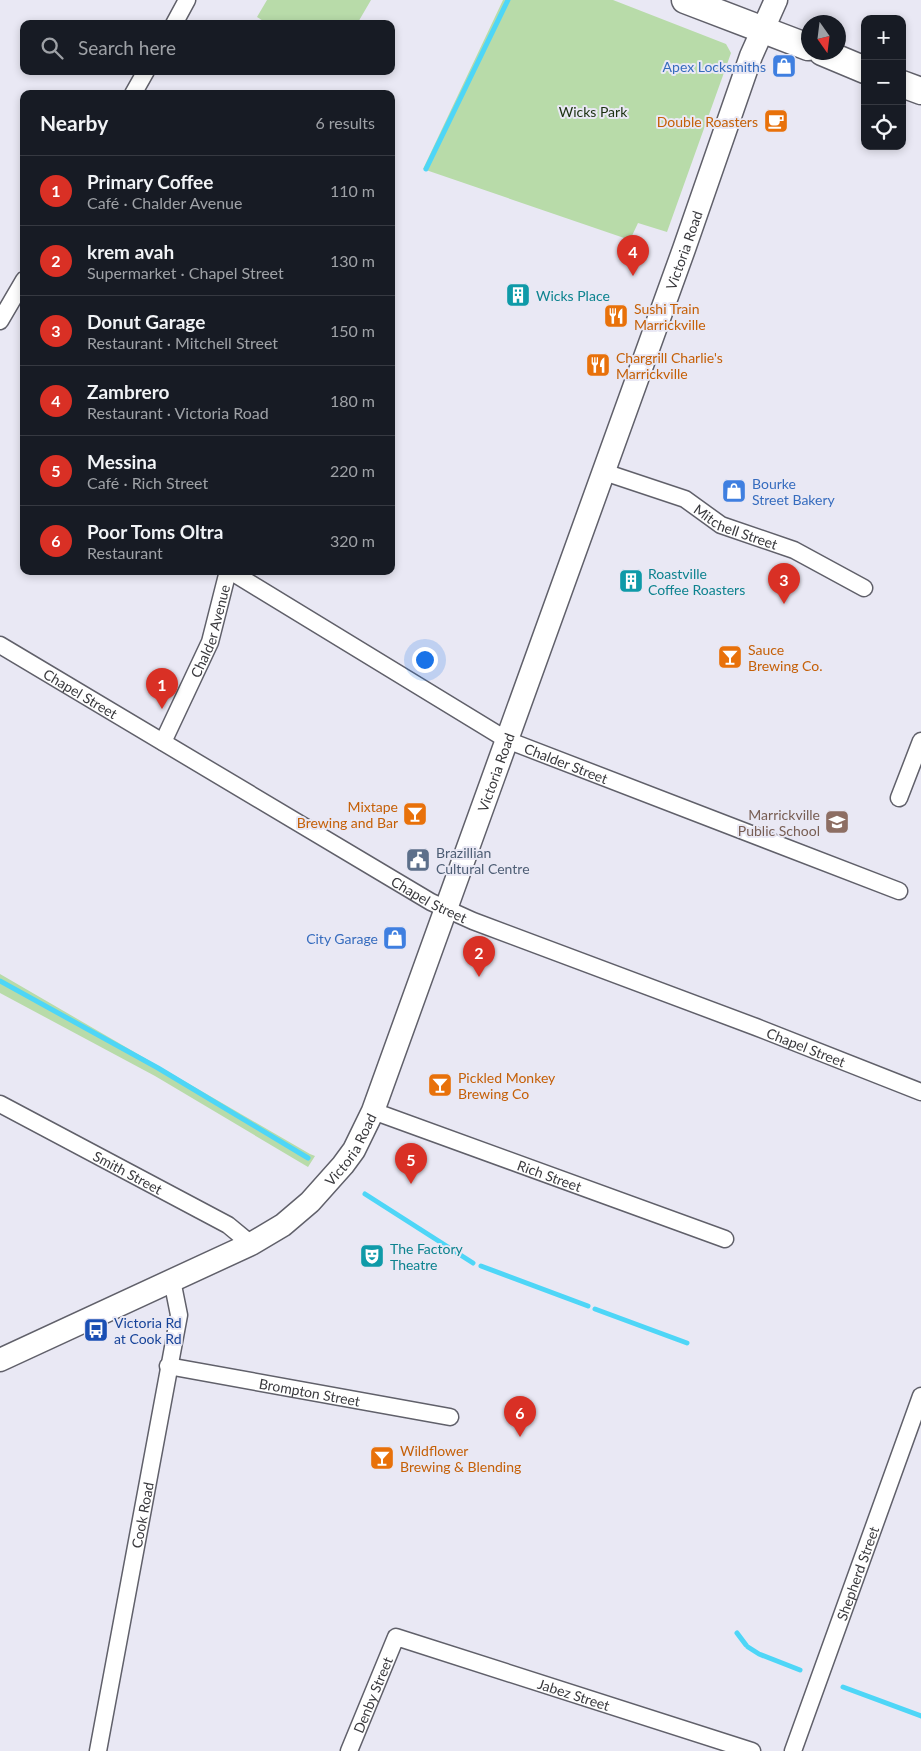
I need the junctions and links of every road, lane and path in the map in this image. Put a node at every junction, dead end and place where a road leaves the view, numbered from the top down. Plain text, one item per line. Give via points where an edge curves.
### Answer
1 (187, 0) edge
2 (685, 0) edge
3 (776, 0) edge
4 (176, 20) edge
5 (763, 29) junction
6 (801, 44) edge
7 (841, 60) edge
8 (861, 68) edge
9 (144, 75) edge
10 (906, 86) edge
11 (135, 90) edge
12 (921, 92) edge
13 (20, 285) edge
14 (5, 302) edge
15 (0, 321) edge
16 (604, 472) junction
17 (228, 575) edge
18 (236, 575) edge
19 (864, 588) dead end
20 (0, 645) edge
21 (507, 740) junction
22 (921, 741) edge
23 (163, 742) junction
24 (898, 798) dead end
25 (899, 891) dead end
26 (445, 909) junction
27 (921, 1092) edge
28 (0, 1104) edge
29 (373, 1111) junction
30 (725, 1240) dead end
31 (251, 1244) junction
32 (172, 1280) junction
33 (0, 1360) edge
34 (168, 1366) junction
35 (921, 1396) edge
36 (450, 1417) dead end
37 (396, 1637) joint
38 (98, 1751) edge
39 (349, 1751) edge
40 (752, 1751) edge
41 (793, 1751) edge

1 - 4 street
2 - 5 main road
3 - 5 main road, Victoria Road
5 - 6 main road
5 - 16 main road, Victoria Road
7 - 8 main road
9 - 11 street
10 - 12 main road
13 - 14 street
14 - 15 street
16 - 19 street, Mitchell Street via 685,499 721,525 794,550
16 - 21 main road, Victoria Road
17 - 23 street, Chalder Avenue via 210,642
18 - 21 street, Chalder Street
20 - 23 street, Chapel Street
21 - 25 street, Chalder Street
21 - 26 main road, Victoria Road
22 - 24 street
23 - 26 street, Chapel Street
26 - 27 street, Chapel Street
26 - 29 main road, Victoria Road
28 - 31 street, Smith Street via 228,1225
29 - 30 street, Rich Street
29 - 31 main road, Victoria Road via 354,1150 327,1184 283,1225
31 - 32 main road, Victoria Road
32 - 33 main road, Victoria Road
32 - 34 street, Cook Road via 179,1315
34 - 36 street, Brompton Street
34 - 38 street, Cook Road
35 - 41 street, Shepherd Street
37 - 39 street, Denby Street
37 - 40 street, Jabez Street

